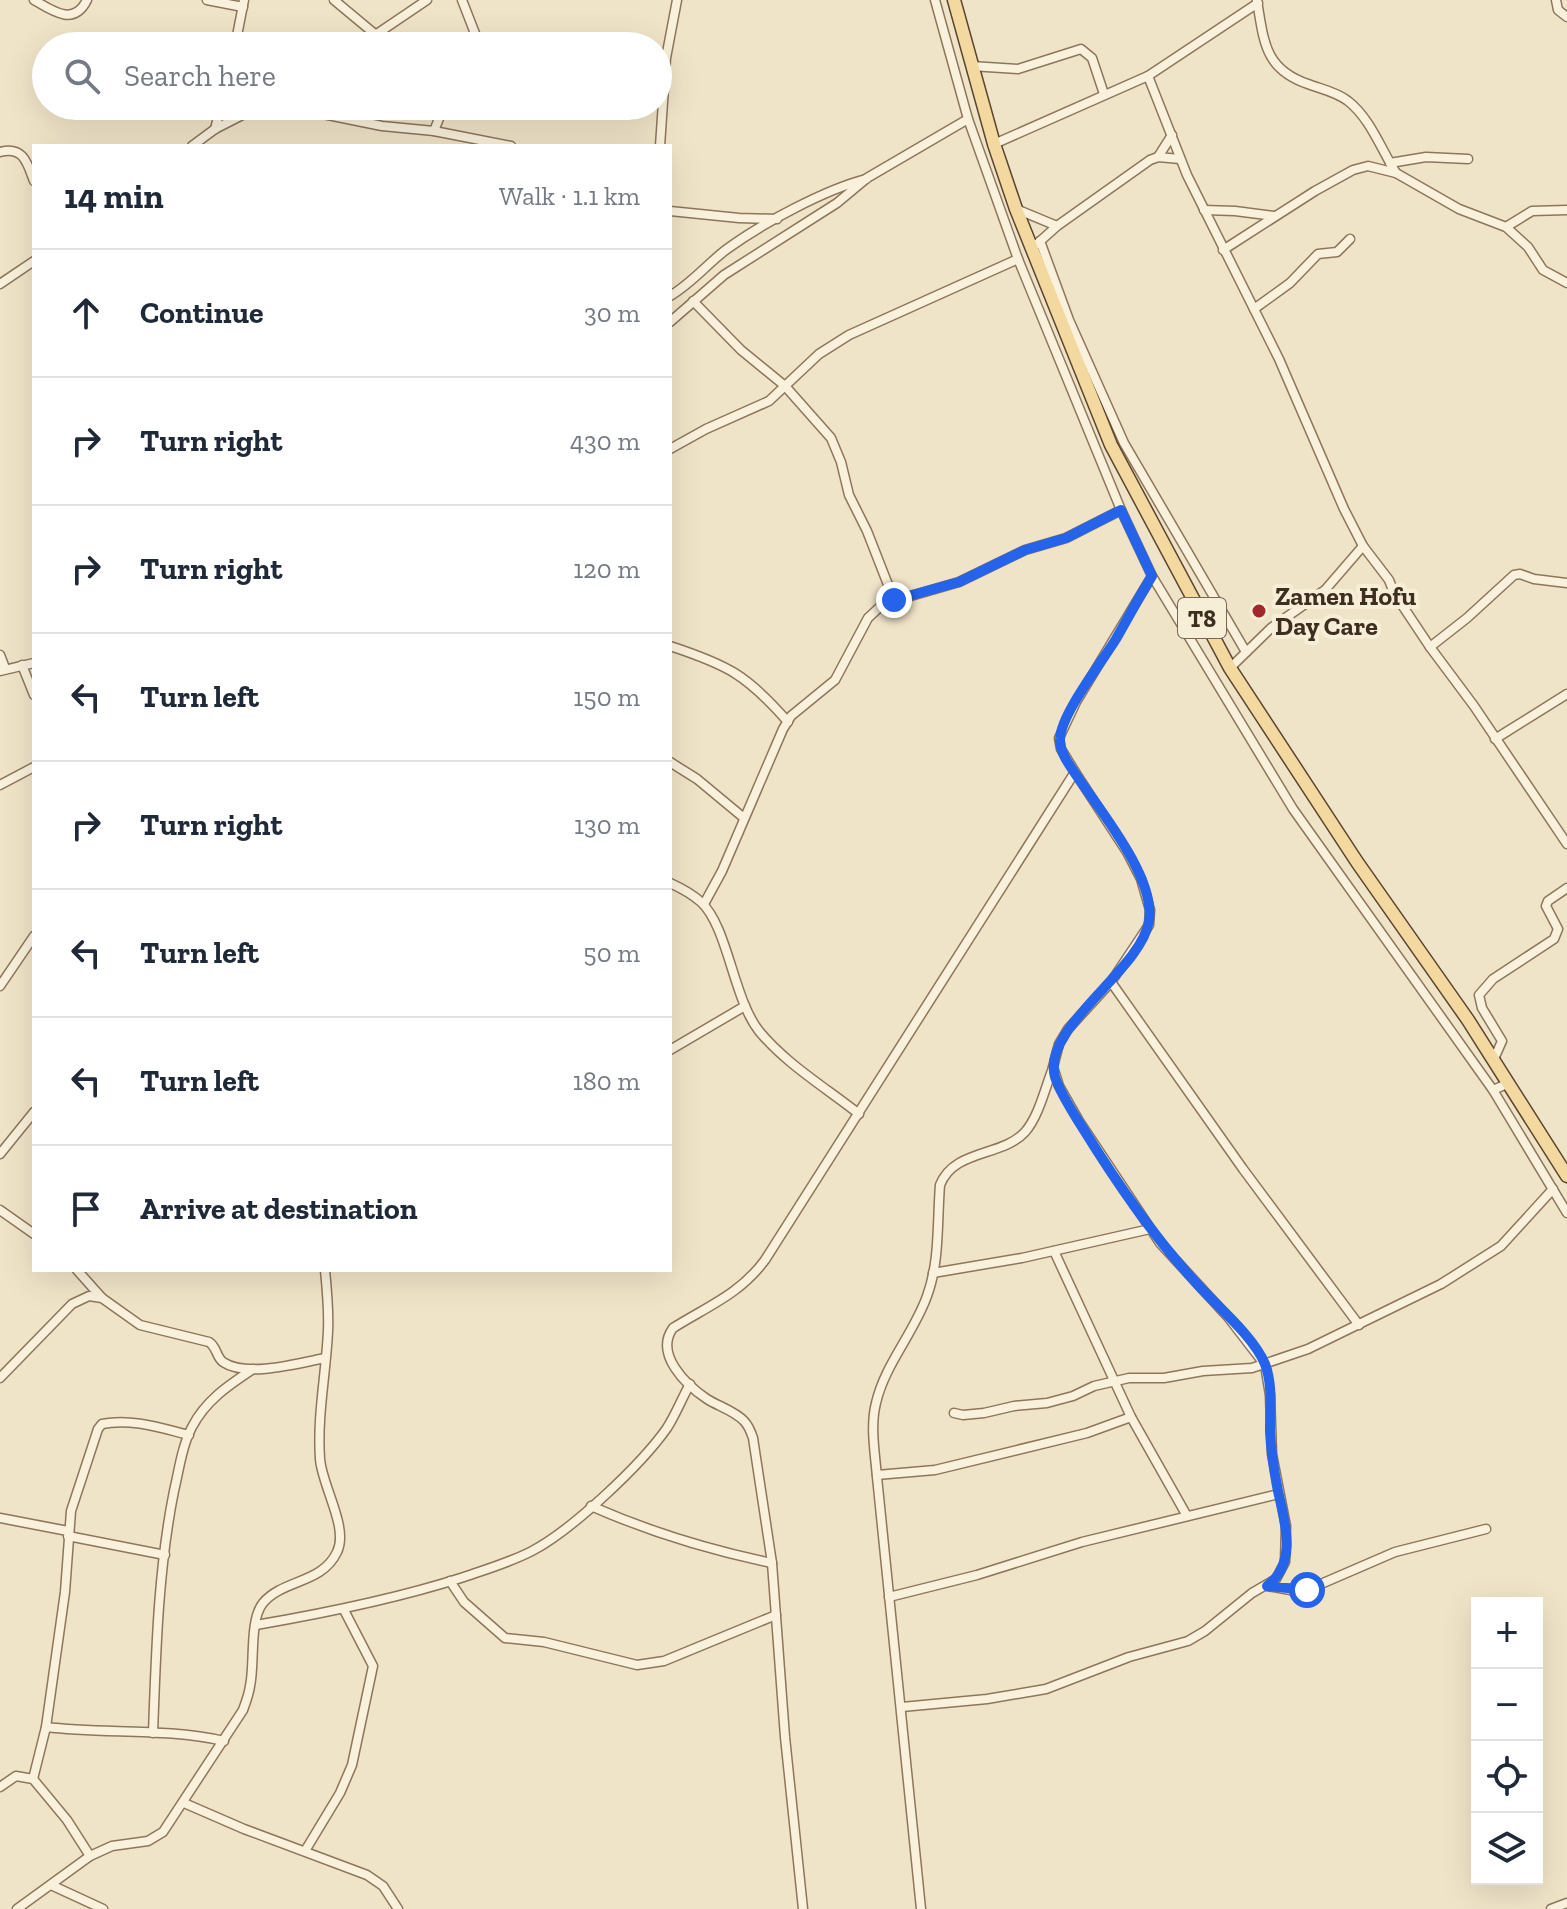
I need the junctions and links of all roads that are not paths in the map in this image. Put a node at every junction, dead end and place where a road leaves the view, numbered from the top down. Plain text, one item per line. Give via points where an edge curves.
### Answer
1 (34, 0) edge
2 (87, 0) edge
3 (207, 0) edge
4 (334, 0) edge
5 (427, 0) edge
6 (462, 0) edge
7 (677, 0) edge
8 (935, 0) edge
9 (954, 0) edge
10 (1556, 0) edge
11 (1258, 1) edge
12 (244, 3) edge
13 (1567, 17) edge
14 (238, 32) edge
15 (372, 32) edge
16 (380, 32) edge
17 (475, 32) edge
18 (671, 32) edge
19 (971, 66) junction
20 (1148, 76) junction
21 (1104, 94) junction
22 (968, 119) junction
23 (219, 120) edge
24 (231, 120) edge
25 (353, 120) edge
26 (438, 120) edge
27 (662, 120) edge
28 (215, 129) junction
29 (434, 131) junction
30 (1172, 135) junction
31 (204, 142) edge
32 (474, 142) edge
33 (660, 144) edge
34 (994, 144) junction
35 (0, 152) edge
36 (1158, 157) junction
37 (1180, 159) junction
38 (1468, 159) dead end
39 (1390, 163) junction
40 (1396, 173) junction
41 (32, 176) edge
42 (867, 178) junction
43 (1016, 209) junction
44 (1204, 210) junction
45 (1567, 210) edge
46 (672, 211) edge
47 (1276, 217) junction
48 (778, 219) junction
49 (1057, 226) junction
50 (1506, 227) junction
51 (1350, 239) dead end
52 (1036, 246) junction
53 (1223, 250) junction
54 (1018, 259) junction
55 (32, 262) edge
56 (1567, 283) edge
57 (0, 284) edge
58 (672, 294) edge
59 (693, 301) junction
60 (1254, 309) junction
61 (672, 320) edge
62 (785, 386) junction
63 (672, 448) edge
64 (1121, 510) junction
65 (1363, 546) junction
66 (1152, 576) junction
67 (1567, 583) edge
68 (894, 600) junction
69 (672, 647) edge
70 (1430, 647) junction
71 (1246, 652) junction
72 (0, 655) edge
73 (32, 663) edge
74 (22, 665) junction
75 (1230, 668) junction
76 (3, 670) edge
77 (32, 690) edge
78 (1567, 694) edge
79 (788, 722) junction
80 (1495, 739) junction
81 (672, 763) edge
82 (32, 768) edge
83 (1075, 772) junction
84 (0, 785) edge
85 (744, 818) junction
86 (1567, 844) edge
87 (672, 884) edge
88 (1567, 888) edge
89 (704, 904) junction
90 (32, 939) edge
91 (0, 967) edge
92 (8, 976) junction
93 (1111, 982) junction
94 (0, 986) edge
95 (745, 1006) junction
96 (672, 1049) edge
97 (1494, 1059) junction
98 (1053, 1067) junction
99 (1509, 1083) junction
100 (1493, 1090) junction
101 (32, 1114) edge
102 (859, 1114) junction
103 (0, 1154) edge
104 (1567, 1176) edge
105 (1553, 1189) junction
106 (0, 1210) edge
107 (1567, 1213) edge
108 (1150, 1229) junction
109 (32, 1233) edge
110 (1054, 1251) junction
111 (79, 1272) edge
112 (325, 1272) edge
113 (933, 1273) junction
114 (102, 1298) junction
115 (1359, 1325) junction
116 (325, 1358) junction
117 (1265, 1365) junction
118 (253, 1369) junction
119 (0, 1378) edge
120 (1114, 1381) junction
121 (690, 1384) junction
122 (954, 1413) dead end
123 (1131, 1417) junction
124 (189, 1435) junction
125 (877, 1475) junction
126 (1279, 1494) junction
127 (591, 1506) junction
128 (1187, 1516) junction
129 (0, 1518) edge
130 (1486, 1529) dead end
131 (68, 1534) junction
132 (165, 1555) junction
133 (772, 1563) junction
134 (450, 1581) junction
135 (1267, 1586) junction
136 (889, 1597) junction
137 (344, 1610) junction
138 (776, 1615) junction
139 (256, 1625) junction
140 (902, 1707) junction
141 (46, 1727) junction
142 (153, 1733) junction
143 (224, 1741) junction
144 (33, 1779) junction
145 (0, 1787) edge
146 (184, 1803) junction
147 (305, 1851) junction
148 (90, 1856) junction
149 (51, 1885) junction
150 (1567, 1903) edge
151 (17, 1909) edge
152 (103, 1909) edge
153 (398, 1909) edge
154 (803, 1909) edge
155 (921, 1909) edge
156 (1551, 1909) edge

1 - 2 street via 71,15
3 - 12 street
4 - 15 street
5 - 16 street
6 - 17 street
7 - 18 street
8 - 22 street
9 - 19 main road, T8
10 - 13 street
11 - 20 street
11 - 39 street via 1266,46 1276,66 1352,103
12 - 14 street
19 - 21 street via 1018,69 1081,49 1092,58
19 - 34 main road, T8
20 - 21 street
20 - 30 street
21 - 34 street
22 - 42 street
22 - 54 street
23 - 28 street
24 - 28 street
25 - 29 street
26 - 29 street
27 - 33 street
28 - 31 street
29 - 32 street
30 - 36 street
30 - 37 street
34 - 43 main road, T8
35 - 41 street via 23,154
36 - 37 street
36 - 49 street
37 - 44 street
38 - 39 street via 1426,157
39 - 40 street
40 - 47 street via 1368,166 1353,170
40 - 50 street via 1459,209
42 - 48 street via 833,189
42 - 59 street
43 - 49 street
43 - 52 main road, T8
44 - 47 street
44 - 53 street
45 - 50 street via 1532,211
46 - 48 street
47 - 53 street
48 - 58 street via 728,248
49 - 52 street
50 - 56 street via 1543,270
51 - 60 street via 1337,252 1318,254
52 - 71 street via 1124,443
52 - 75 main road, T8 via 1111,445
53 - 60 street
54 - 62 street via 849,335
54 - 64 street
55 - 57 street
59 - 61 street
59 - 62 street
60 - 65 street
62 - 63 street via 769,401
62 - 68 street via 836,449 849,495
64 - 66 street
64 - 68 street via 959,582
65 - 70 street
65 - 71 street via 1325,590
66 - 83 street via 1064,724 1061,749
66 - 100 street via 1293,809
67 - 70 street via 1514,575
68 - 79 street via 868,618 835,680
69 - 79 street via 734,671 755,685
70 - 80 street
71 - 75 street
72 - 76 street
73 - 74 street
74 - 76 street
74 - 77 street
75 - 97 main road, T8
78 - 80 street
79 - 85 street
80 - 86 street
81 - 85 street
82 - 84 street
83 - 93 street via 1127,852 1150,910 1149,925
83 - 102 street
85 - 89 street
87 - 89 street
88 - 97 street via 1546,906 1558,929 1554,939 1493,979 1479,995 1502,1041
89 - 95 street
90 - 92 street
91 - 92 street
92 - 94 street
93 - 98 street via 1068,1029
93 - 115 street
95 - 96 street
95 - 102 street via 769,1041
97 - 99 main road, T8
98 - 108 street via 1086,1134
98 - 113 street via 1024,1133 944,1175
99 - 100 street
99 - 104 main road, T8
100 - 105 street
101 - 103 street
102 - 121 street via 751,1279 668,1335 667,1353
105 - 107 street
105 - 115 street via 1506,1243 1441,1284
106 - 109 street
108 - 110 street
108 - 117 street
110 - 113 street
110 - 120 street
111 - 114 street
112 - 116 street
113 - 125 street via 927,1297 875,1404
114 - 118 street via 140,1325 209,1342 224,1363
114 - 119 street via 89,1296 72,1304
115 - 117 street
116 - 118 street
116 - 139 street via 320,1458 341,1540 325,1569 263,1603
117 - 120 street
117 - 126 street
118 - 124 street via 208,1403
120 - 122 street via 1047,1403
120 - 123 street
121 - 127 street via 667,1427
121 - 133 street via 749,1428
123 - 125 street via 935,1470
123 - 128 street
124 - 131 street via 148,1424 102,1424 75,1493
124 - 132 street via 166,1529
125 - 136 street
126 - 128 street
126 - 135 street via 1287,1552 1281,1571
127 - 133 street via 671,1538
127 - 134 street via 535,1550
128 - 136 street
129 - 131 street
130 - 135 street via 1395,1552 1307,1590
131 - 132 street
131 - 141 street
132 - 142 street
133 - 138 street
134 - 137 street
134 - 138 street via 464,1602 505,1638 637,1665 675,1657
135 - 140 street via 1192,1639 1071,1681 1019,1694
136 - 140 street
137 - 139 street
137 - 147 street via 373,1666 352,1765
138 - 154 street
139 - 143 street via 250,1688
140 - 155 street
141 - 142 street
141 - 144 street
142 - 143 street
143 - 146 street
144 - 145 street via 16,1776
144 - 148 street
146 - 147 street
146 - 148 street via 158,1837
147 - 153 street via 367,1875 383,1886
148 - 149 street
149 - 151 street
149 - 152 street
150 - 156 street

